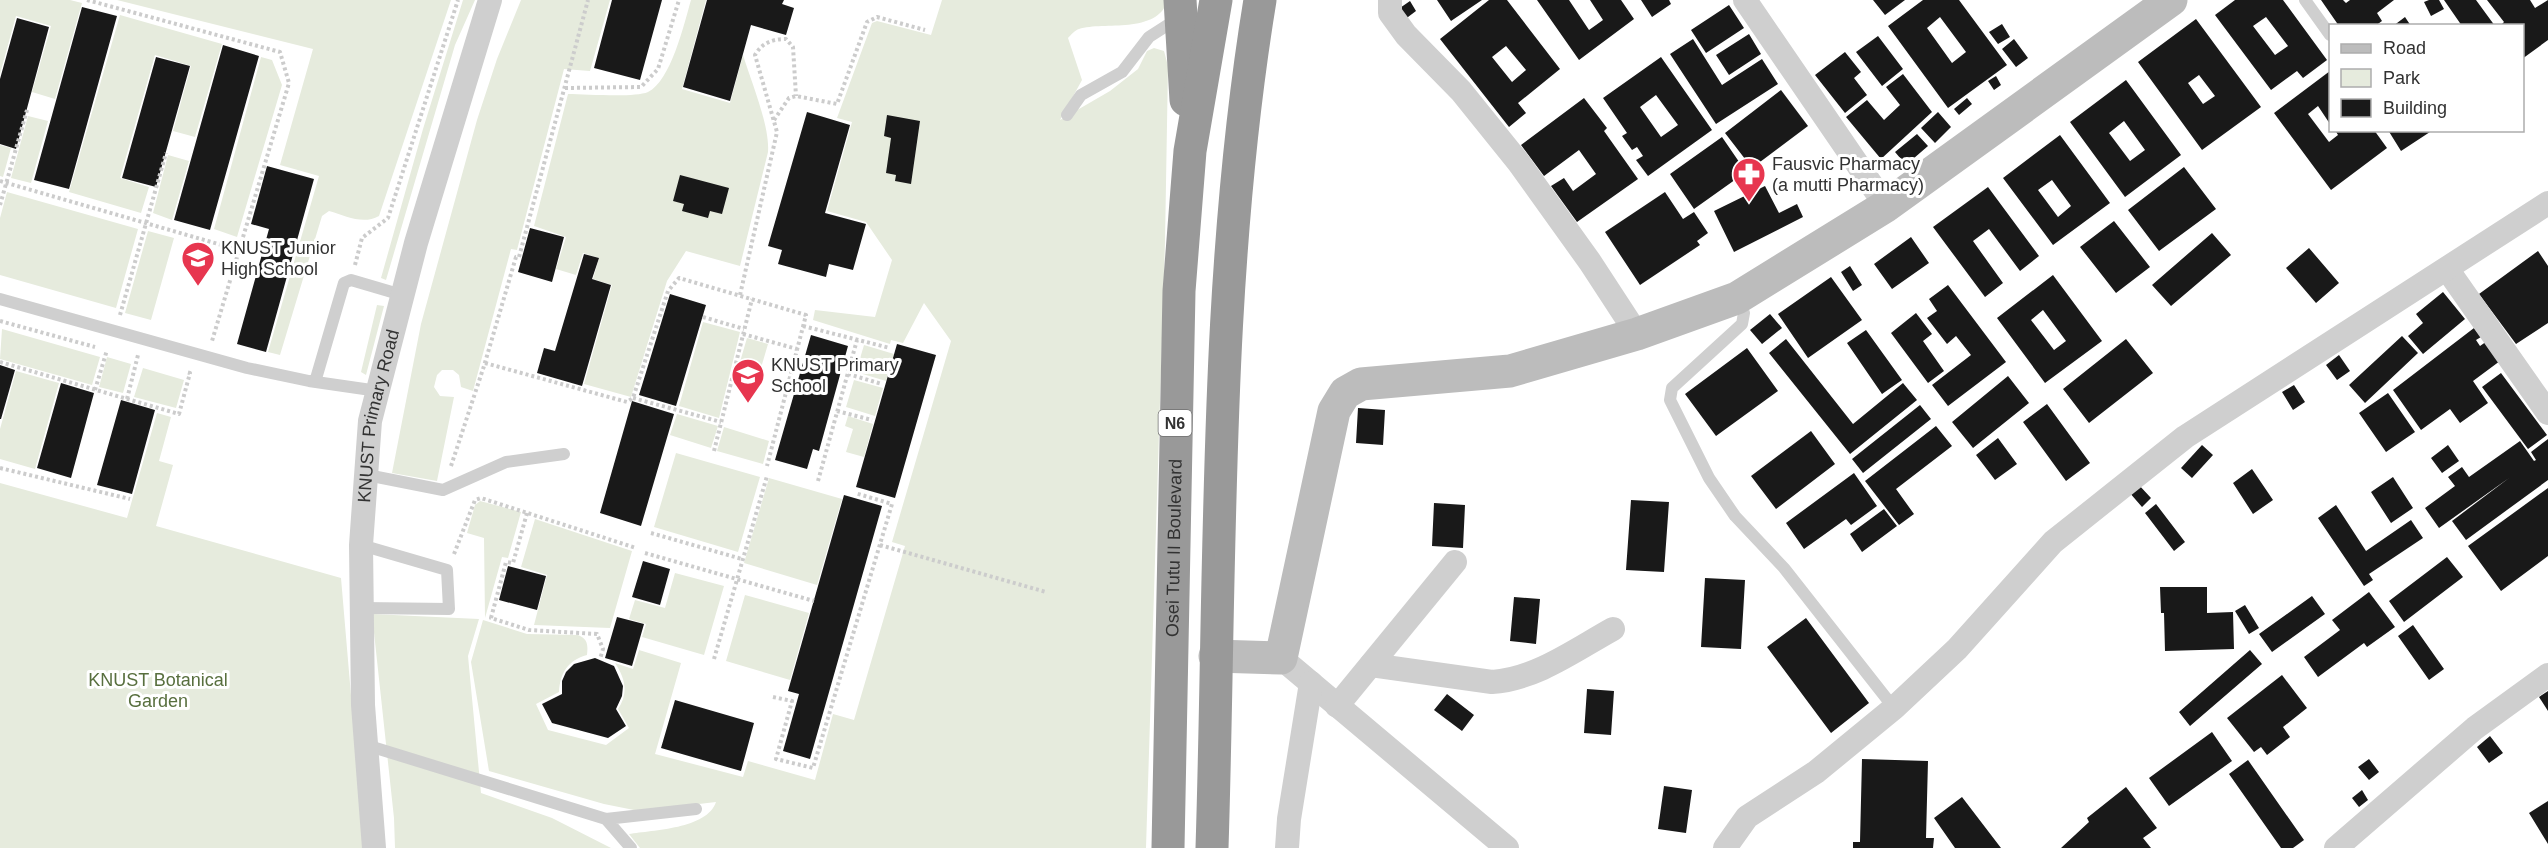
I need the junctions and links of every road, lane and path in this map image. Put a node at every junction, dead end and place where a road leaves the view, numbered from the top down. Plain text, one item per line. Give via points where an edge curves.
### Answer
1 (87, 0) edge
2 (459, 0) edge
3 (490, 0) edge
4 (588, 0) edge
5 (679, 0) edge
6 (1216, 0) edge
7 (1260, 0) edge
8 (1390, 0) edge
9 (1745, 0) edge
10 (2171, 0) edge
11 (2305, 0) edge
12 (1180, 8) edge
13 (926, 30) dead end
14 (2329, 32) edge
15 (565, 88) junction
16 (796, 96) junction
17 (27, 111) dead end
18 (1067, 115) dead end
19 (774, 120) junction
20 (1190, 151) junction
21 (166, 153) dead end
22 (0, 181) edge
23 (6, 183) junction
24 (2548, 203) edge
25 (0, 205) edge
26 (1886, 206) junction
27 (146, 223) junction
28 (239, 250) junction
29 (2447, 269) junction
30 (351, 280) junction
31 (402, 294) junction
32 (740, 295) junction
33 (1737, 298) junction
34 (0, 299) edge
35 (752, 299) junction
36 (703, 317) dead end
37 (803, 326) junction
38 (744, 332) junction
39 (114, 333) junction
40 (1637, 334) junction
41 (142, 340) junction
42 (857, 340) junction
43 (890, 348) dead end
44 (107, 350) dead end
45 (797, 350) junction
46 (207, 357) junction
47 (0, 362) edge
48 (485, 363) junction
49 (190, 373) dead end
50 (848, 374) junction
51 (315, 382) junction
52 (882, 384) dead end
53 (95, 390) junction
54 (378, 391) junction
55 (633, 398) junction
56 (127, 399) junction
57 (837, 411) junction
58 (2548, 413) edge
59 (872, 420) dead end
60 (721, 422) junction
61 (714, 451) dead end
62 (564, 454) dead end
63 (767, 466) dead end
64 (0, 468) edge
65 (367, 475) junction
66 (767, 476) dead end
67 (818, 481) dead end
68 (443, 490) junction
69 (855, 493) dead end
70 (130, 499) dead end
71 (527, 513) junction
72 (651, 533) dead end
73 (361, 545) junction
74 (880, 545) junction
75 (636, 548) dead end
76 (645, 553) dead end
77 (743, 559) junction
78 (1455, 562) dead end
79 (447, 570) junction
80 (737, 578) junction
81 (1046, 592) dead end
82 (814, 601) dead end
83 (362, 608) junction
84 (1613, 629) dead end
85 (1215, 656) junction
86 (1281, 658) junction
87 (600, 659) dead end
88 (714, 659) dead end
89 (1371, 665) junction
90 (2548, 675) edge
91 (1311, 683) junction
92 (773, 697) dead end
93 (1337, 706) junction
94 (1894, 708) junction
95 (366, 745) junction
96 (696, 809) dead end
97 (606, 819) junction
98 (374, 848) edge
99 (631, 848) edge
100 (1168, 848) edge
101 (1212, 848) edge
102 (1287, 848) edge
103 (1507, 848) edge
104 (1725, 848) edge
105 (2336, 848) edge

1 - 28 path via 280,52 289,83
2 - 30 path via 388,218 362,238
3 - 31 street, KNUST Primary Road
4 - 15 path
5 - 15 path via 658,69 641,87
6 - 20 highway, Osei Tutu II Boulevard / N6
7 - 85 highway via 1241,131 1227,324
8 - 40 street via 1390,13 1406,36 1461,91 1519,163
9 - 26 street
10 - 26 street
11 - 14 lane
12 - 18 lane via 1149,37 1122,72 1082,95
12 - 20 highway
13 - 16 path via 872,19 867,22 837,104
15 - 48 path via 519,257
16 - 19 path via 789,98
16 - 19 path via 793,47 786,39 761,46 755,55
17 - 23 path
19 - 32 path via 777,132
20 - 100 highway, Osei Tutu II Boulevard / N6 via 1176,378
21 - 27 path
22 - 23 path
23 - 25 path
23 - 27 path
24 - 29 street
26 - 33 street
27 - 28 path
27 - 39 path
28 - 46 path
29 - 58 street
29 - 94 street via 2185,436 2053,542 1957,649
30 - 31 lane
30 - 51 lane via 344,283
31 - 54 street, KNUST Primary Road
32 - 35 path
32 - 55 path via 679,278 668,291
33 - 40 street
33 - 94 lane via 1744,313 1742,324 1672,388 1670,400 1709,478 1735,516 1784,568
34 - 39 lane
35 - 37 path via 806,315
35 - 38 path
36 - 38 path
37 - 42 path
37 - 45 path
38 - 45 path
38 - 60 path
39 - 41 lane
40 - 86 street via 1510,371 1361,384 1345,393 1334,411
41 - 46 lane
41 - 56 path
42 - 43 path
42 - 50 path
44 - 53 path
45 - 63 path
46 - 51 lane
47 - 53 path
48 - 55 path via 627,402
48 - 68 path
49 - 56 path via 179,414
50 - 52 path
50 - 57 path
51 - 54 lane
53 - 56 path
54 - 65 street, KNUST Primary Road via 370,421
55 - 60 path
57 - 59 path
57 - 67 path
60 - 61 path
62 - 68 lane via 507,462
64 - 70 path
65 - 68 lane
65 - 73 street, KNUST Primary Road
66 - 77 path
69 - 74 path via 892,504
71 - 75 path
71 - 79 path via 481,498 475,500
71 - 87 path via 513,563 506,562 491,618 529,630 597,634 603,649
72 - 77 path
73 - 79 lane
73 - 83 street, KNUST Primary Road
74 - 81 path
74 - 92 path via 813,768 776,759 792,701
76 - 80 path
77 - 80 path
78 - 89 street
79 - 83 lane via 449,609
80 - 82 path
80 - 88 path
83 - 95 street, KNUST Primary Road
84 - 89 street via 1512,681 1492,682
85 - 86 street
85 - 101 highway
86 - 91 street
89 - 93 street
90 - 105 street via 2475,728
91 - 93 street
91 - 102 street
93 - 103 street
94 - 104 street via 1816,772 1747,817
95 - 97 lane
95 - 98 street, KNUST Primary Road
96 - 97 lane
97 - 99 lane

